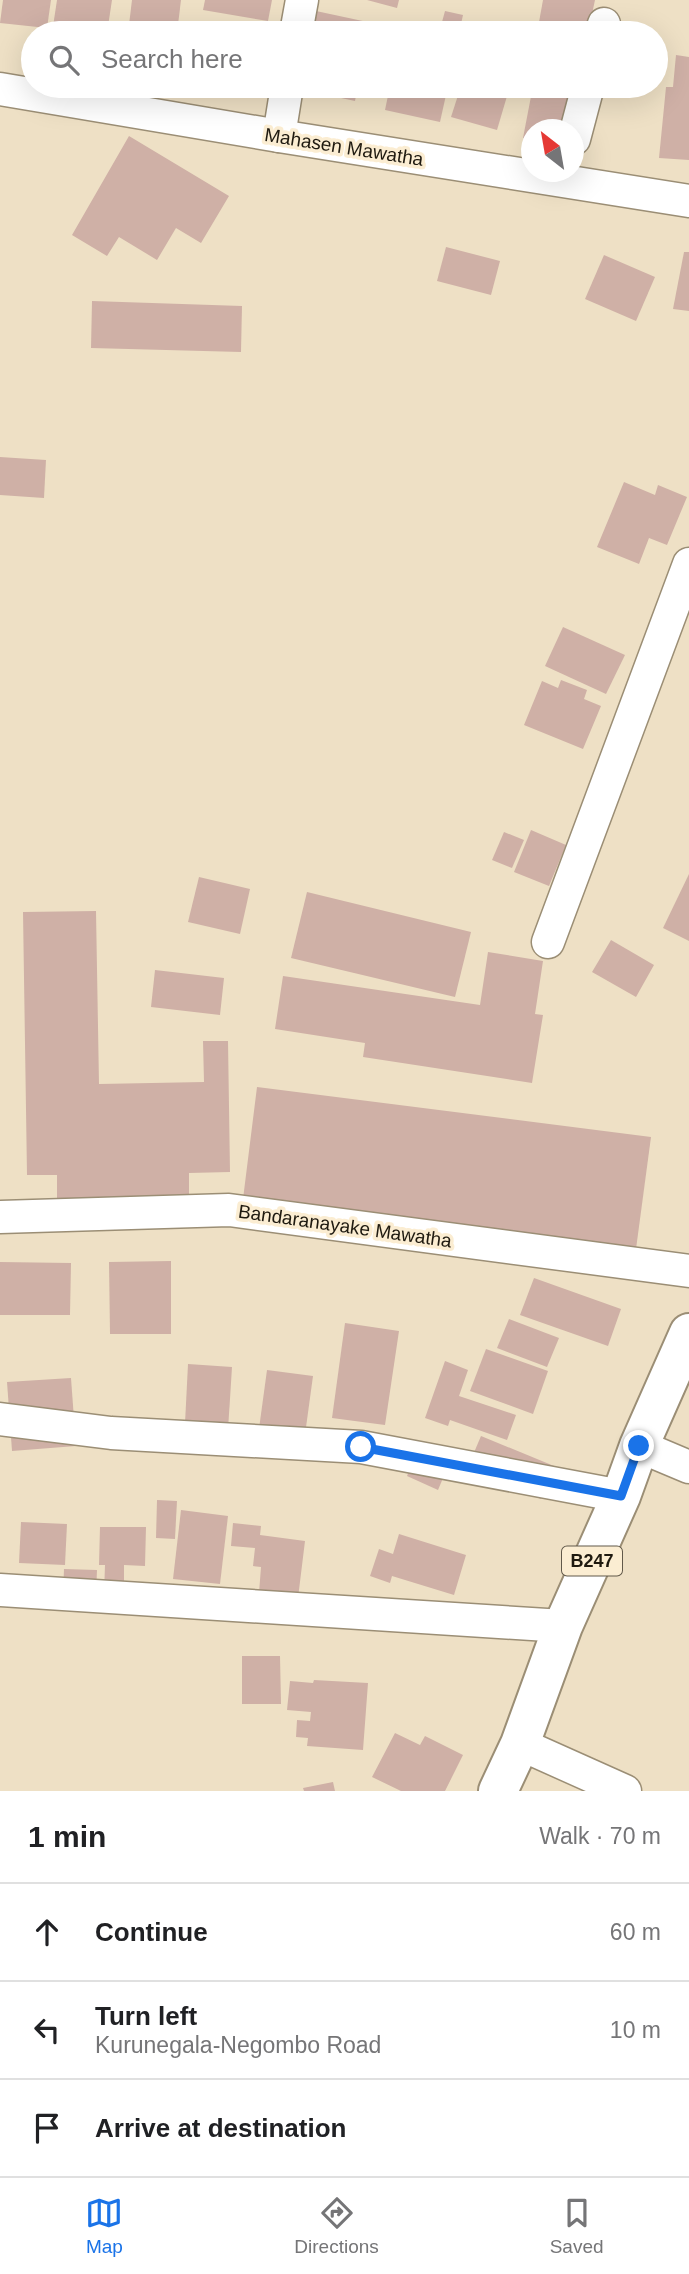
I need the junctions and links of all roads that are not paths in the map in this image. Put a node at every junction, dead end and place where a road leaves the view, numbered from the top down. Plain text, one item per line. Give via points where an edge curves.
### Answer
1 (302, 0) edge
2 (298, 21) edge
3 (0, 89) edge
4 (21, 93) edge
5 (53, 98) edge
6 (285, 98) edge
7 (584, 98) edge
8 (578, 119) edge
9 (279, 136) junction
10 (521, 170) edge
11 (584, 180) edge
12 (689, 201) edge
13 (689, 564) edge
14 (548, 942) dead end
15 (0, 1217) edge
16 (689, 1271) edge
17 (689, 1333) edge
18 (0, 1419) edge
19 (639, 1446) junction
20 (689, 1467) edge
21 (621, 1496) junction
22 (0, 1590) edge
23 (563, 1626) junction
24 (520, 1744) junction
25 (498, 1791) edge
26 (625, 1791) edge

1 - 2 street
3 - 4 street, Mahasen Mawatha
5 - 9 street, Mahasen Mawatha
6 - 9 street
7 - 8 street
9 - 10 street, Mahasen Mawatha
11 - 12 street, Mahasen Mawatha
13 - 14 street
15 - 16 street, Bandaranayake Mawatha via 229,1210
17 - 19 main road, B247
18 - 21 street via 111,1433 361,1447
19 - 20 street
19 - 21 main road, B247
21 - 23 main road, B247
22 - 23 street
23 - 24 main road, B247
24 - 25 main road, B247
24 - 26 street

